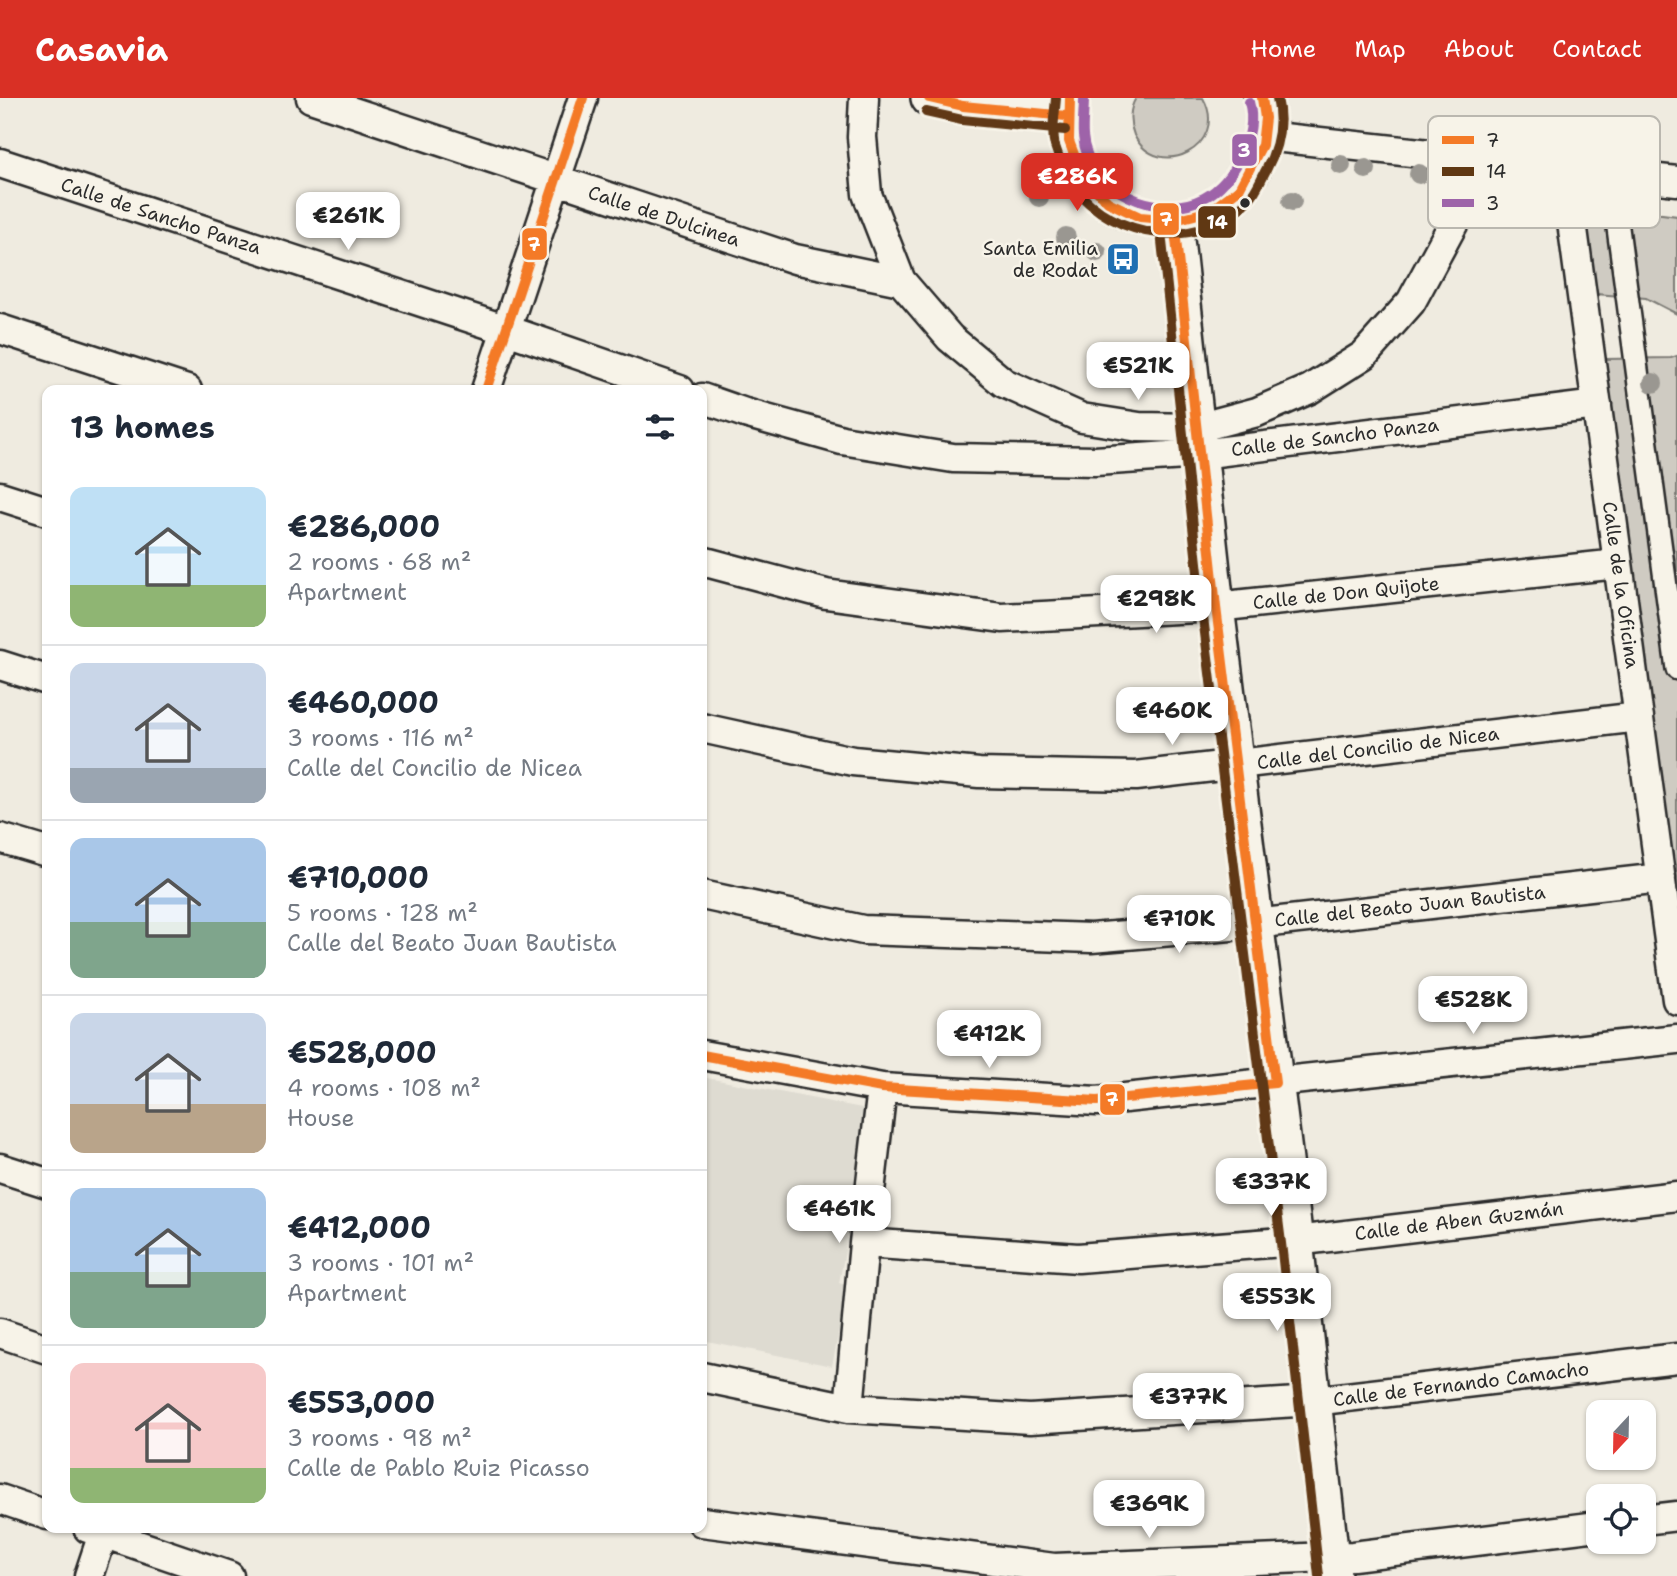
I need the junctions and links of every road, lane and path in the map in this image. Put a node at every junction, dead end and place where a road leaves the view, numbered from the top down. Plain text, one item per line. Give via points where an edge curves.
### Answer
1 (311, 98) edge
2 (583, 98) edge
3 (864, 98) edge
4 (929, 98) edge
5 (1262, 98) edge
6 (1068, 107) edge
7 (1265, 136) junction
8 (1428, 155) edge
9 (0, 163) edge
10 (556, 181) junction
11 (1174, 221) junction
12 (1451, 228) edge
13 (1573, 228) edge
14 (1618, 228) edge
15 (901, 281) junction
16 (0, 329) edge
17 (507, 330) junction
18 (172, 385) edge
19 (488, 385) edge
20 (666, 385) edge
21 (707, 400) edge
22 (1597, 405) junction
23 (1199, 441) junction
24 (0, 496) edge
25 (42, 509) edge
26 (707, 562) edge
27 (1618, 564) junction
28 (1216, 607) junction
29 (0, 665) edge
30 (1677, 669) edge
31 (42, 678) edge
32 (1639, 717) junction
33 (707, 729) edge
34 (1236, 765) junction
35 (0, 838) edge
36 (42, 851) edge
37 (1661, 878) junction
38 (707, 896) edge
39 (1254, 924) junction
40 (1677, 1000) edge
41 (1677, 1039) edge
42 (707, 1056) edge
43 (1275, 1083) junction
44 (882, 1088) junction
45 (0, 1168) edge
46 (42, 1181) edge
47 (1677, 1196) edge
48 (1296, 1241) junction
49 (864, 1243) junction
50 (0, 1333) edge
51 (42, 1347) edge
52 (1677, 1358) edge
53 (707, 1378) edge
54 (1313, 1401) junction
55 (849, 1408) junction
56 (0, 1499) edge
57 (42, 1513) edge
58 (1677, 1516) edge
59 (1656, 1518) edge
60 (707, 1522) edge
61 (1586, 1527) edge
62 (98, 1533) edge
63 (110, 1533) edge
64 (1332, 1566) edge
65 (89, 1576) edge
66 (229, 1576) edge

1 - 10 street, Calle de Dulcinea
2 - 10 street
3 - 15 street via 867,194
4 - 6 street via 963,106
5 - 7 street
6 - 11 street via 1069,150 1085,180 1109,204 1140,219
7 - 8 street
7 - 11 street via 1254,167 1234,195 1206,213
9 - 17 street, Calle de Sancho Panza
10 - 15 street, Calle de Dulcinea via 796,259
10 - 17 street
11 - 23 street
12 - 23 street via 1411,302 1364,355 1300,394
13 - 22 street, Calle de la Oficina
14 - 30 street
15 - 23 street via 950,338 1004,383 1082,418
16 - 18 street
17 - 19 street
17 - 20 street, Calle de Sancho Panza
21 - 23 street, Calle de Sancho Panza via 842,440 953,458 1095,461
22 - 23 street, Calle de Sancho Panza
22 - 27 street, Calle de la Oficina
23 - 28 street
24 - 25 street
26 - 28 street, Calle de Don Quijote via 826,594 1002,618
27 - 28 street, Calle de Don Quijote
27 - 32 street, Calle de la Oficina
28 - 34 street
29 - 31 street
32 - 34 street, Calle del Concilio de Nicea
32 - 37 street, Calle de la Oficina
33 - 34 street, Calle del Concilio de Nicea via 853,761 979,773 1136,776
34 - 39 street
35 - 36 street
37 - 39 street, Calle del Beato Juan Bautista
37 - 40 street, Calle de la Oficina
38 - 39 street, Calle del Beato Juan Bautista via 863,930 1091,939
39 - 43 street
41 - 43 street
42 - 44 street
43 - 44 street via 1097,1101
43 - 48 street
44 - 49 street
45 - 46 street
47 - 48 street, Calle de Aben Guzmán
48 - 49 street, Calle de Aben Guzmán via 1078,1258
48 - 54 street
49 - 55 street
50 - 51 street
52 - 54 street, Calle de Fernando Camacho
53 - 55 street, Calle de Fernando Camacho
54 - 55 street, Calle de Fernando Camacho via 1030,1419
54 - 64 street
56 - 57 street
58 - 59 street
60 - 64 street via 1054,1568
61 - 64 street via 1353,1556
62 - 65 street
63 - 66 street

